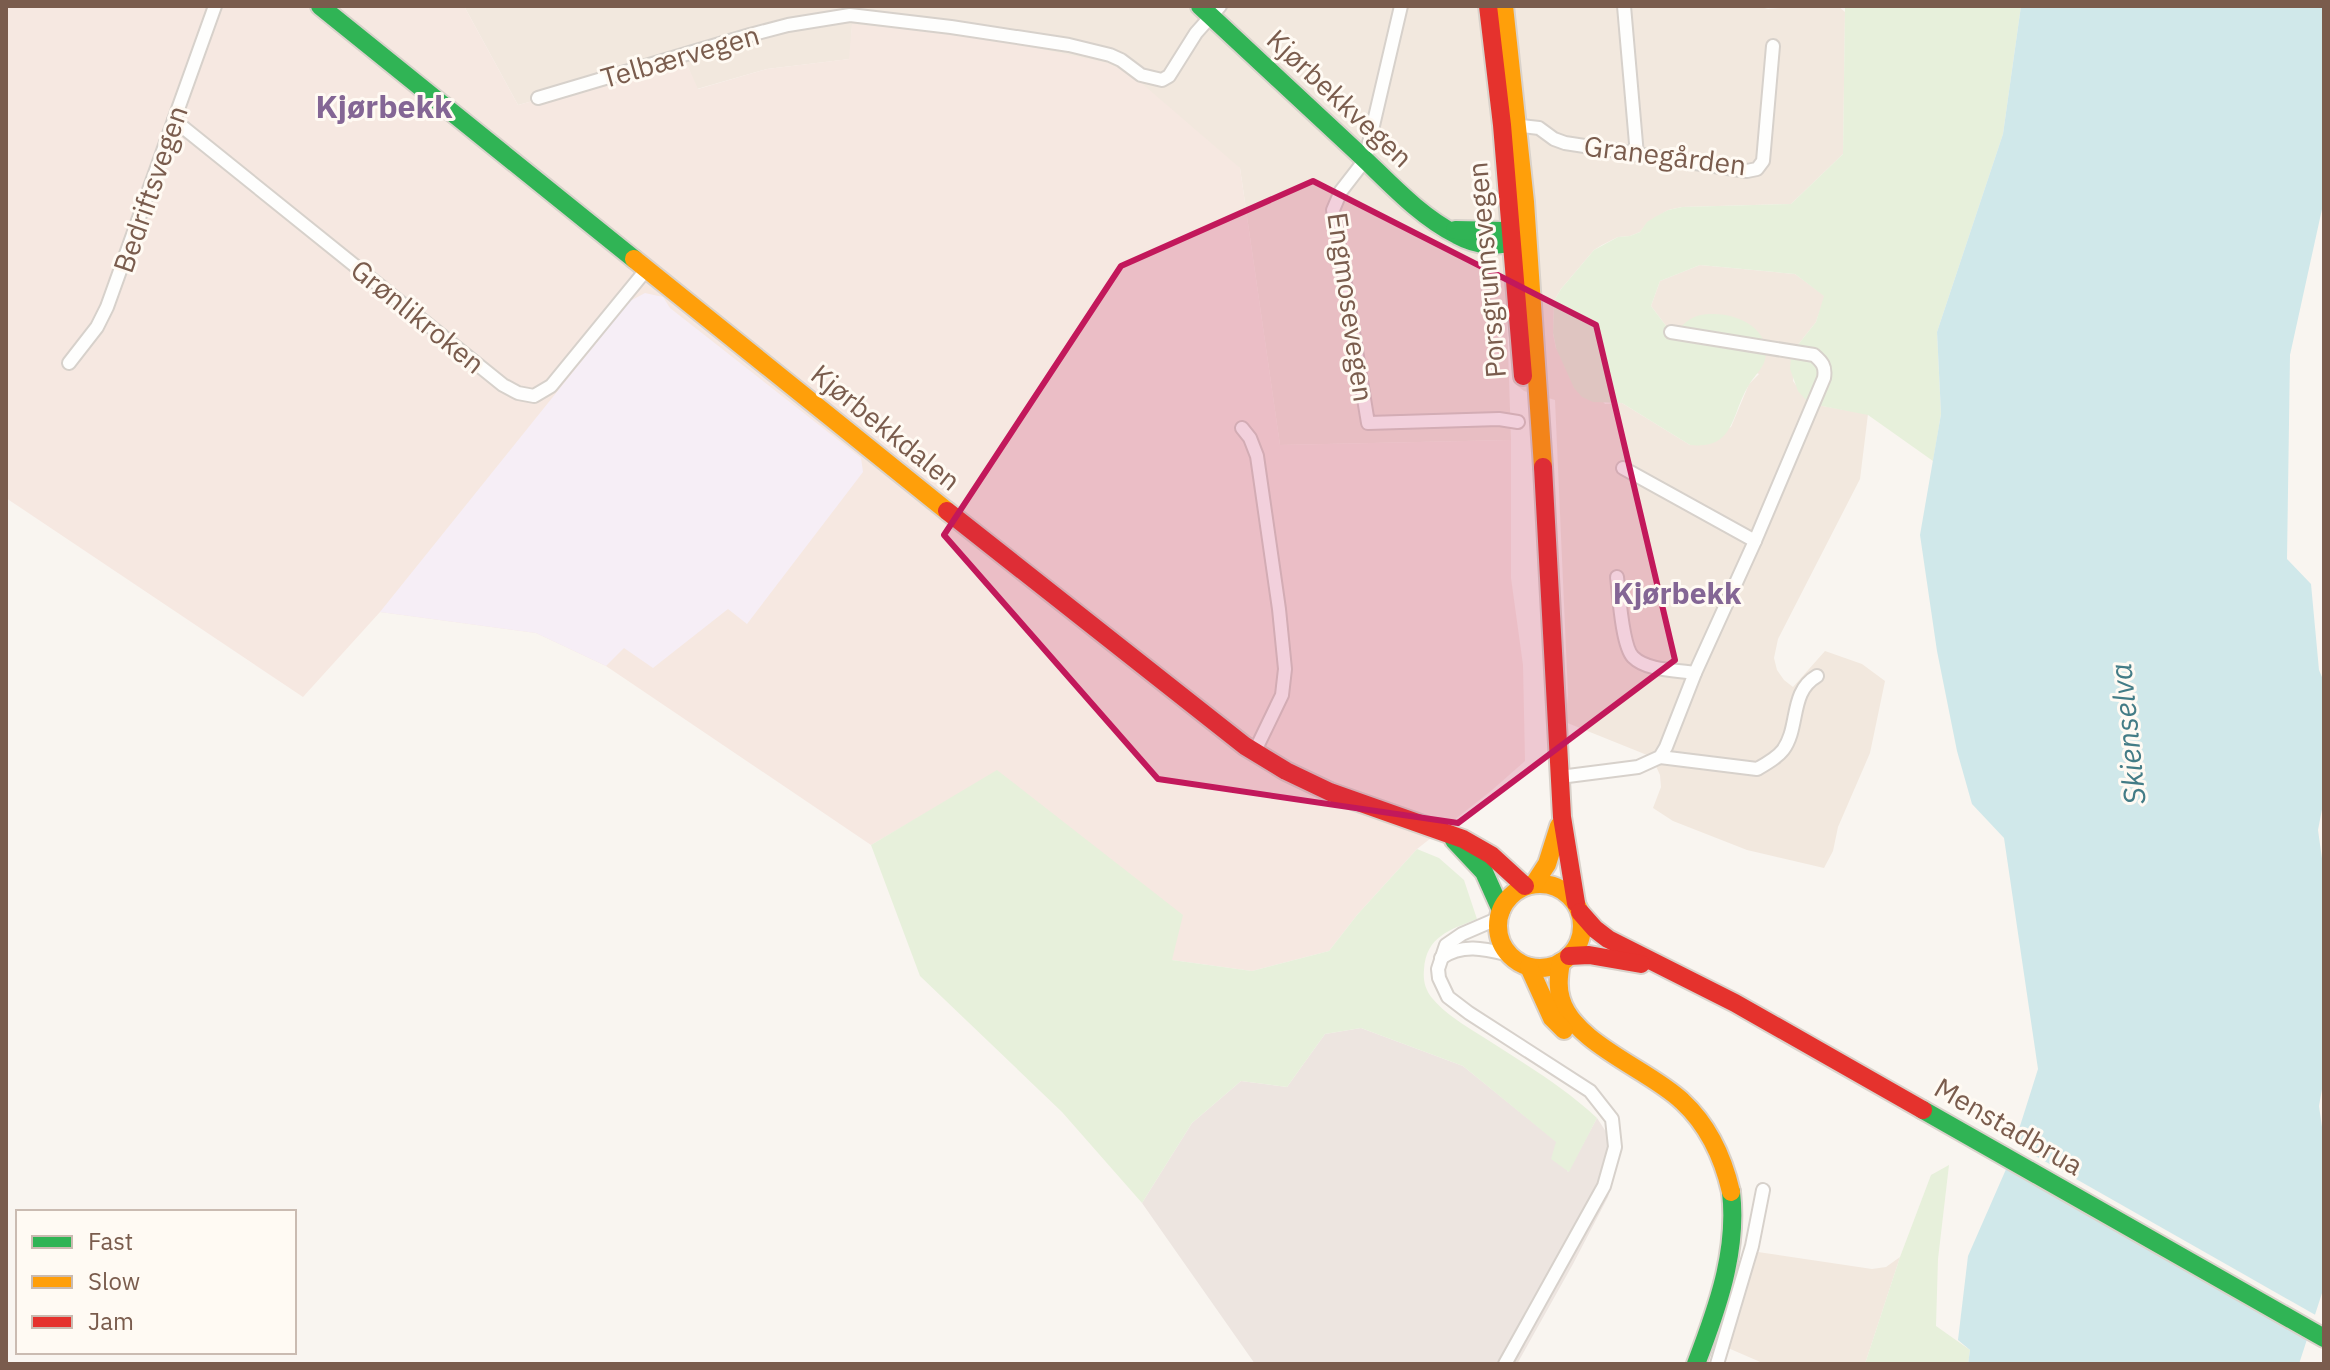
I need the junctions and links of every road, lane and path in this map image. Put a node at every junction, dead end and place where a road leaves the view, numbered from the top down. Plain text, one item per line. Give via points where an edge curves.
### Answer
1 (215, 6) edge
2 (320, 6) edge
3 (1401, 6) edge
4 (1488, 6) edge
5 (1504, 6) edge
6 (1624, 6) edge
7 (1210, 9) edge
8 (851, 11) edge
9 (1773, 46) dead end
10 (538, 98) dead end
11 (174, 120) junction
12 (1509, 125) junction
13 (1637, 155) junction
14 (1365, 160) junction
15 (1517, 238) junction
16 (646, 270) junction
17 (1671, 332) dead end
18 (69, 363) dead end
19 (1518, 422) dead end
20 (1242, 428) dead end
21 (1623, 468) dead end
22 (1755, 541) junction
23 (1617, 577) dead end
24 (1695, 673) junction
25 (1817, 676) dead end
26 (1254, 753) junction
27 (1660, 757) junction
28 (1560, 777) junction
29 (1562, 817) junction
30 (1449, 835) junction
31 (1530, 885) junction
32 (1578, 908) junction
33 (1500, 914) junction
34 (1510, 955) junction
35 (1441, 958) junction
36 (1565, 959) junction
37 (1529, 967) junction
38 (1664, 969) junction
39 (1635, 1069) junction
40 (1763, 1190) dead end
41 (1731, 1222) junction
42 (2324, 1338) edge
43 (1505, 1364) edge
44 (1679, 1364) edge
45 (1696, 1364) edge
46 (1717, 1364) edge

1 - 11 street, Bedriftsvegen
2 - 16 main road, Kjørbekkdalen
3 - 14 street, Engmosevegen
4 - 12 main road, Porsgrunnsvegen
5 - 12 main road, Porsgrunnsvegen
6 - 13 street
7 - 8 street, Telbærvegen via 1162,80 1141,75 1110,55 1069,45
7 - 14 main road, Kjørbekkvegen
8 - 10 street, Telbærvegen
9 - 13 street, Granegården via 1763,161 1757,169
11 - 16 street, Grønlikroken via 518,393 534,396 551,386
11 - 18 street, Bedriftsvegen via 107,307
12 - 13 street, Granegården via 1539,128 1565,143
12 - 15 main road, Porsgrunnsvegen
14 - 15 main road, Kjørbekkvegen via 1444,228 1493,229
14 - 19 street, Engmosevegen via 1333,210 1368,423
15 - 28 main road, Porsgrunnsvegen
16 - 26 main road, Kjørbekkdalen
17 - 22 street via 1800,351 1822,362 1824,378
20 - 26 street via 1259,467 1285,669 1282,695
21 - 22 street
22 - 24 street
23 - 24 street via 1631,654 1655,667
24 - 27 street
25 - 27 street via 1801,693 1783,750 1757,769
26 - 30 main road, Kjørbekkdalen via 1322,789
27 - 28 street via 1638,767
28 - 29 main road, Porsgrunnsvegen
29 - 31 main road, Porsgrunnsvegen via 1545,870
29 - 32 main road, Porsgrunnsvegen
30 - 31 main road, Kjørbekkdalen via 1479,847
30 - 33 main road, Kjørbekkdalen via 1484,872
31 - 32 main road via 1562,890
31 - 33 main road via 1510,896
32 - 36 main road via 1580,941
32 - 38 main road, Menstadbrua via 1608,939
33 - 34 main road via 1500,938
33 - 35 street via 1446,945
34 - 35 street via 1469,947
34 - 37 main road
35 - 43 street via 1439,978 1448,997 1590,1091 1612,1119 1615,1147 1604,1186
36 - 37 main road via 1551,967
36 - 38 main road, Menstadbrua via 1589,955
36 - 39 main road via 1558,994 1571,1020
37 - 39 main road via 1552,1018 1579,1042
38 - 42 main road, Menstadbrua via 1819,1050
39 - 41 main road via 1683,1101 1710,1133 1727,1173
40 - 46 street
41 - 44 main road
41 - 45 main road via 1733,1242 1723,1285

